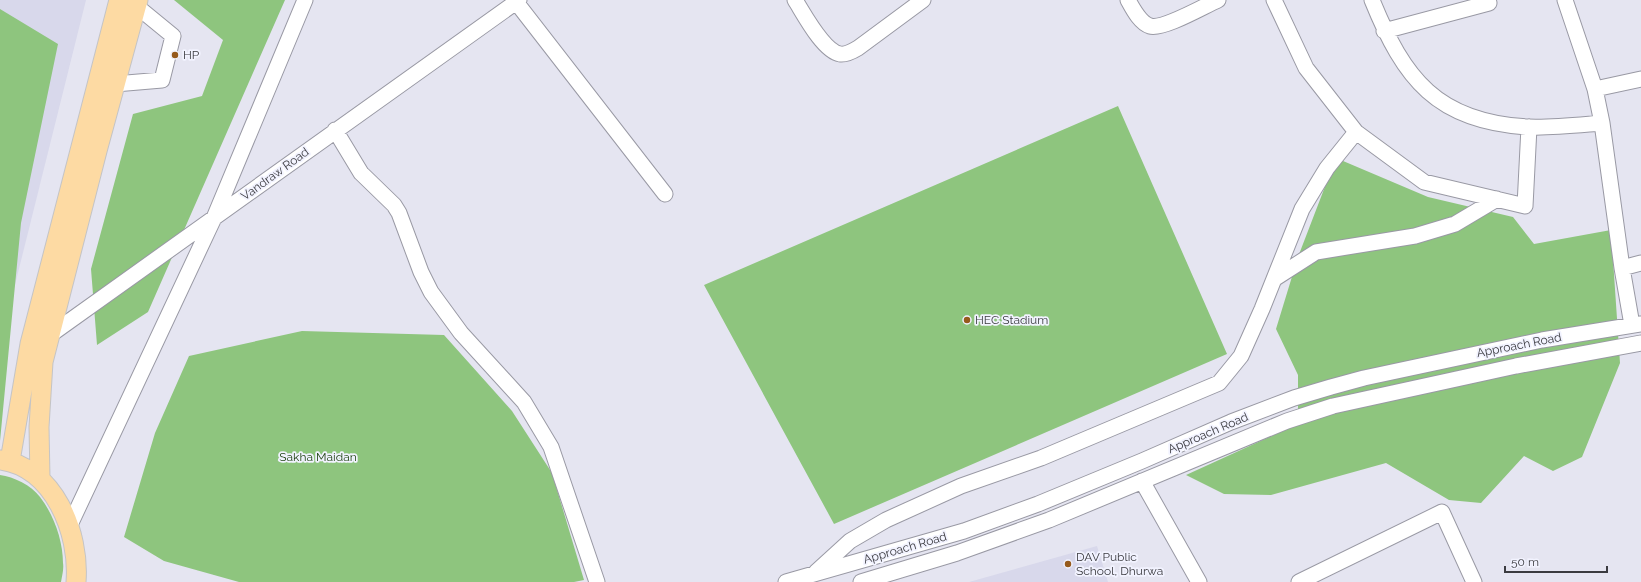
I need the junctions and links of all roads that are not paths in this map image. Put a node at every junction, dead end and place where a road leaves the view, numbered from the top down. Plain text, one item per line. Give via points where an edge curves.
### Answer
1 (119, 0) edge
2 (305, 0) edge
3 (795, 0) edge
4 (923, 0) edge
5 (1128, 0) edge
6 (1218, 0) edge
7 (1274, 0) edge
8 (1372, 0) edge
9 (1565, 0) edge
10 (518, 1) edge
11 (135, 2) edge
12 (1489, 3) dead end
13 (1384, 31) junction
14 (1641, 79) edge
15 (115, 84) junction
16 (1595, 89) junction
17 (1602, 123) junction
18 (1529, 127) junction
19 (335, 130) junction
20 (1356, 132) junction
21 (665, 194) dead end
22 (1497, 199) junction
23 (214, 218) junction
24 (1641, 263) edge
25 (1622, 268) junction
26 (1274, 279) junction
27 (1636, 324) edge
28 (50, 335) junction
29 (1641, 343) edge
30 (30, 344) junction
31 (5, 461) edge
32 (40, 478) junction
33 (1142, 481) junction
34 (69, 527) junction
35 (814, 574) junction
36 (78, 582) edge
37 (597, 582) edge
38 (786, 582) edge
39 (861, 582) edge
40 (1199, 582) edge
41 (1299, 582) edge
42 (1474, 582) edge

1 - 30 main road
2 - 23 street
3 - 4 street via 822,41 832,51 841,54 858,48
5 - 6 street via 1143,21 1155,27
7 - 20 street via 1306,68
8 - 13 street
9 - 16 street
10 - 19 street, Vandraw Road
10 - 21 street
11 - 15 main road
11 - 15 street via 173,36 162,80
12 - 13 street
13 - 18 street via 1411,76 1436,99 1473,117
14 - 16 street
15 - 28 main road
16 - 17 street
17 - 18 street
17 - 25 street
18 - 22 street via 1525,206
19 - 23 street, Vandraw Road
19 - 37 street via 362,173 399,213 431,292 461,334 524,402 541,428 551,447
20 - 22 street via 1424,182
20 - 26 street via 1327,168 1302,209
22 - 26 street via 1455,224 1415,236 1316,252
23 - 28 street, Vandraw Road
23 - 34 street
24 - 25 street
25 - 27 street
26 - 35 street via 1241,356 1219,383 1041,458 961,486 886,520 850,541
27 - 35 street, Approach Road via 1542,340 1364,378 1294,398 1038,504 964,531
28 - 30 street, Vandraw Road
28 - 32 main road via 44,362 39,427
29 - 33 street, Approach Road via 1516,366 1333,406 1287,421
30 - 31 main road
31 - 32 main road via 30,470
32 - 34 main road via 51,491
33 - 39 street, Approach Road via 1042,523 957,553
33 - 40 street
34 - 36 main road via 74,544
35 - 38 street, Approach Road
41 - 42 street via 1442,512

